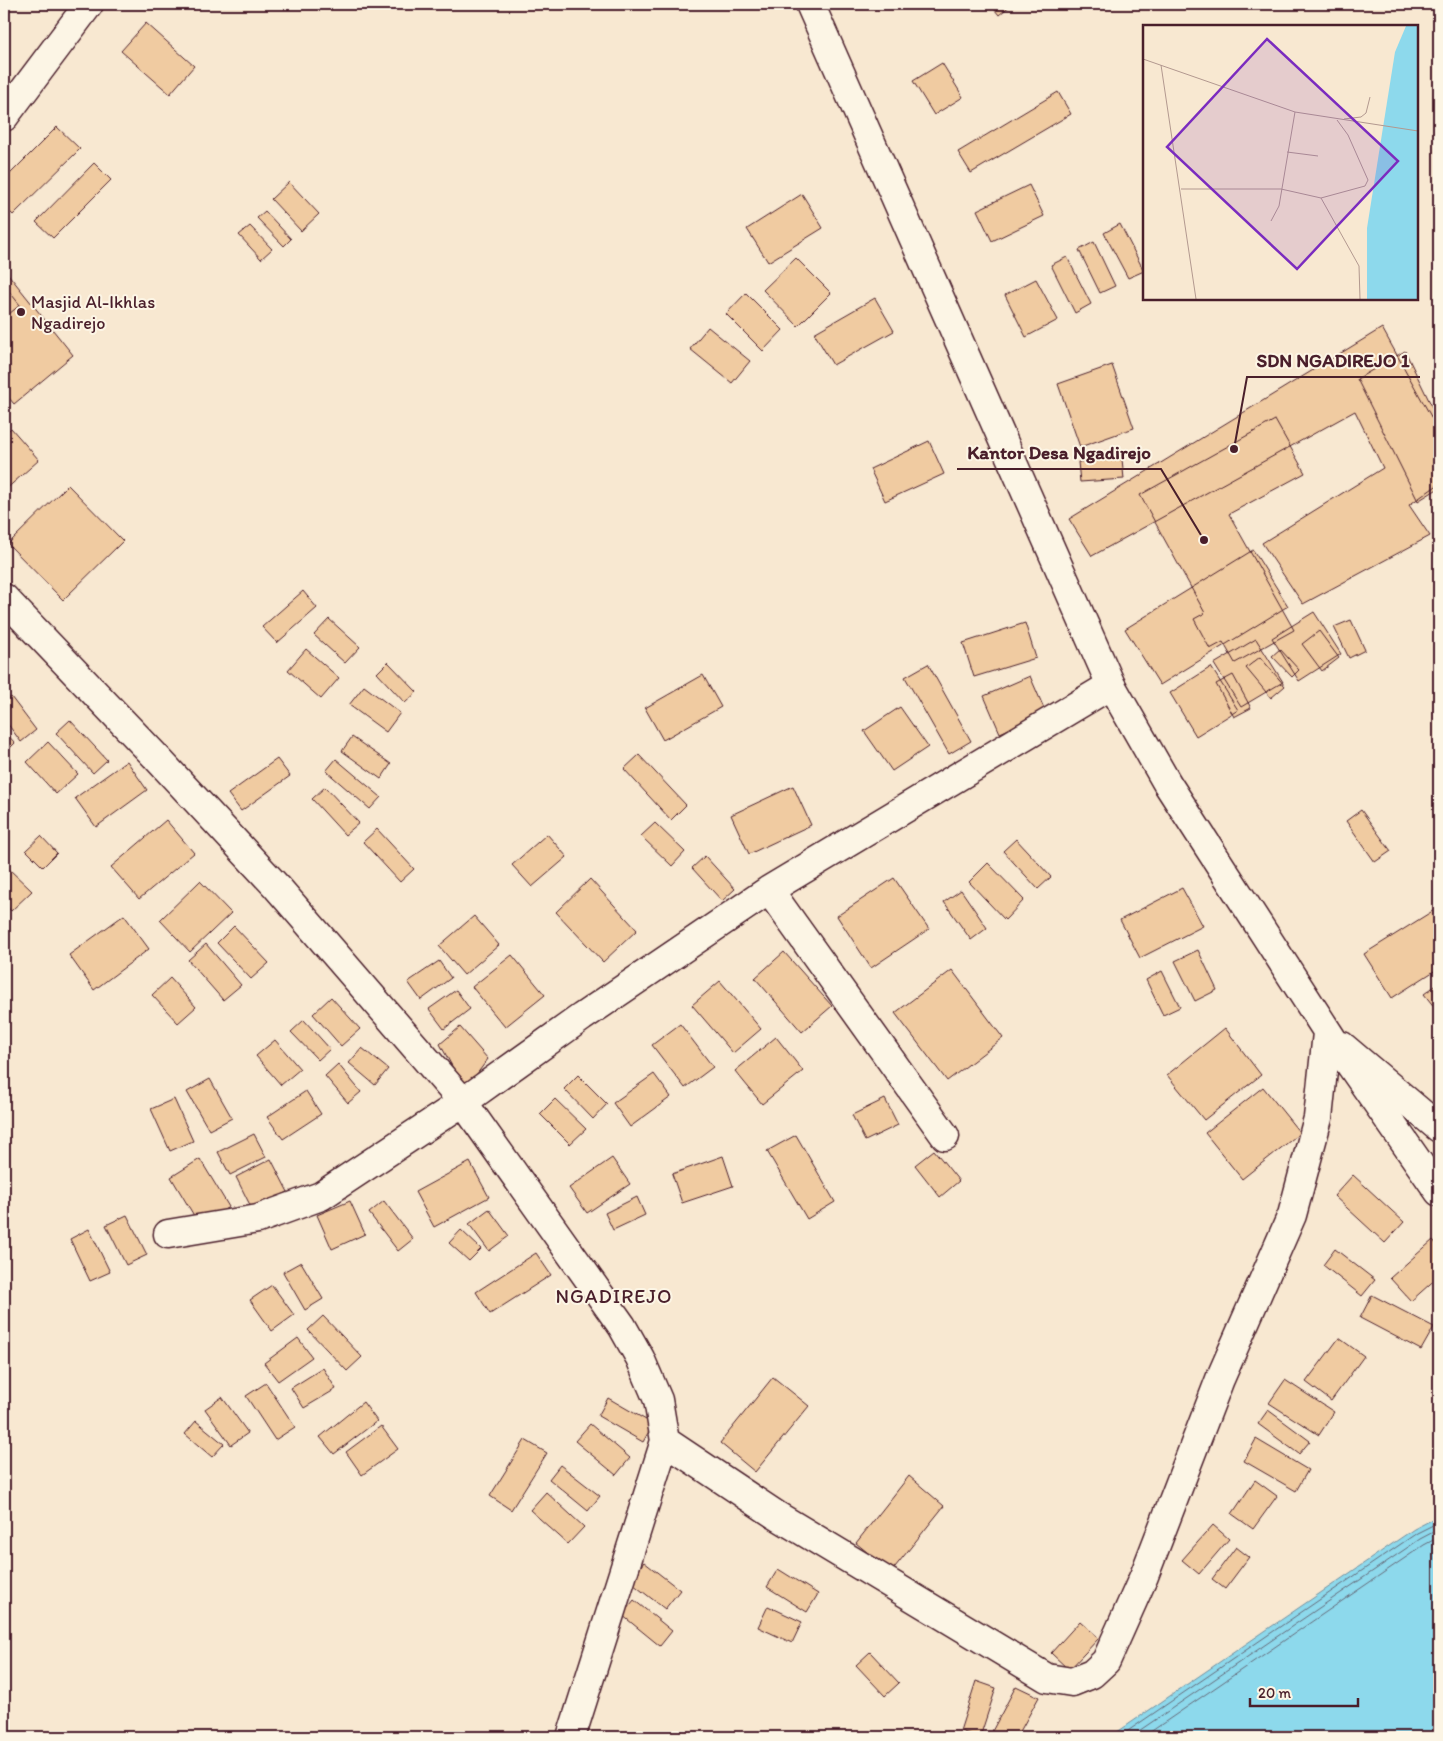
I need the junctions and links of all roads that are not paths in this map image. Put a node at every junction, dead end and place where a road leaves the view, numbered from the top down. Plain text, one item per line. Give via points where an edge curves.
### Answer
1 (89, 4) edge
2 (810, 4) edge
3 (4, 117) edge
4 (4, 598) edge
5 (1111, 685) junction
6 (769, 890) junction
7 (1328, 1033) junction
8 (463, 1102) junction
9 (1439, 1128) edge
10 (945, 1136) dead end
11 (1439, 1192) edge
12 (168, 1234) dead end
13 (666, 1441) junction
14 (570, 1737) edge

1 - 3 street
2 - 5 street
4 - 8 street via 277,886
5 - 6 street
5 - 7 street via 1167,784
6 - 8 street
6 - 10 street
7 - 9 street
7 - 11 street
7 - 13 street via 1318,1118 1292,1215 1220,1378 1144,1576 1106,1660 1092,1674 1072,1682 1047,1678 776,1516
8 - 12 street via 321,1196 258,1219
8 - 13 street via 622,1326 658,1400
13 - 14 street

